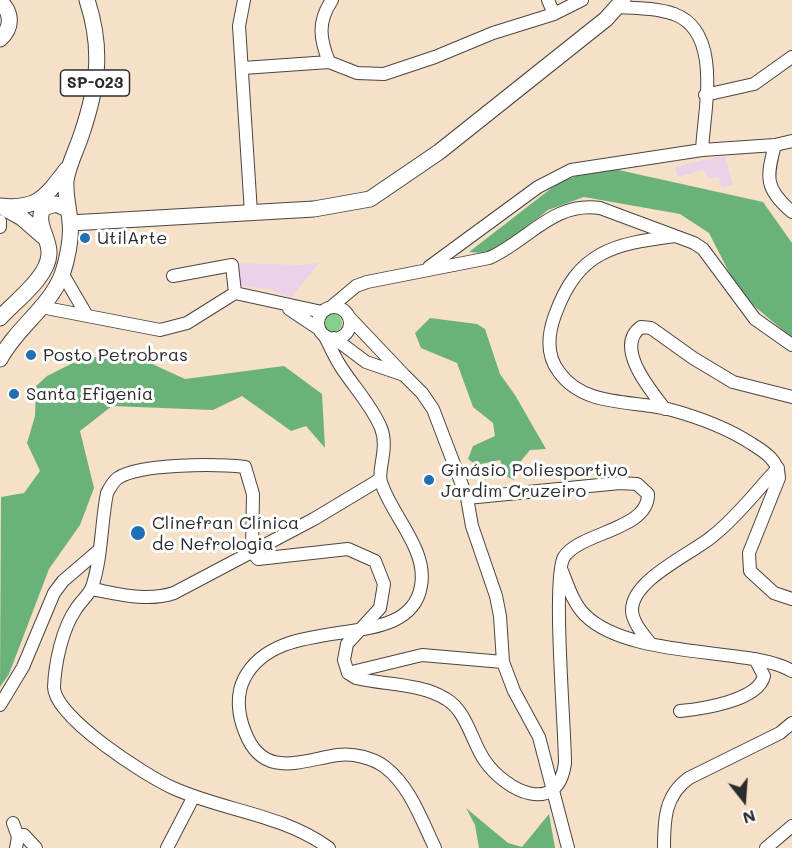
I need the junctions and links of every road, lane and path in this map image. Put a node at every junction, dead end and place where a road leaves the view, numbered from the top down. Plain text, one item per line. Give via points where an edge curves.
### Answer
1 (244, 0) edge
2 (332, 0) edge
3 (548, 0) edge
4 (582, 0) edge
5 (0, 1) edge
6 (91, 2) edge
7 (621, 4) edge
8 (554, 14) junction
9 (0, 39) edge
10 (792, 57) edge
11 (328, 62) junction
12 (243, 68) junction
13 (705, 95) junction
14 (792, 141) edge
15 (775, 145) junction
16 (702, 150) junction
17 (70, 165) junction
18 (0, 211) edge
19 (792, 212) edge
20 (251, 213) junction
21 (69, 216) junction
22 (0, 227) edge
23 (675, 236) junction
24 (45, 238) junction
25 (426, 270) junction
26 (62, 273) junction
27 (173, 276) dead end
28 (352, 289) junction
29 (235, 292) junction
30 (26, 294) junction
31 (283, 305) junction
32 (11, 307) junction
33 (41, 307) junction
34 (326, 310) junction
35 (86, 314) junction
36 (348, 315) junction
37 (0, 318) edge
38 (28, 321) junction
39 (326, 334) junction
40 (792, 345) edge
41 (0, 359) edge
42 (404, 375) junction
43 (792, 398) edge
44 (665, 409) junction
45 (778, 468) junction
46 (380, 480) junction
47 (467, 498) junction
48 (98, 551) junction
49 (252, 552) junction
50 (560, 567) junction
51 (92, 589) junction
52 (792, 599) edge
53 (363, 630) junction
54 (650, 643) junction
55 (755, 659) junction
56 (503, 662) junction
57 (792, 671) edge
58 (348, 673) junction
59 (0, 705) edge
60 (680, 711) dead end
61 (792, 723) edge
62 (552, 790) junction
63 (194, 795) junction
64 (13, 823) dead end
65 (792, 826) edge
66 (17, 843) edge
67 (36, 848) edge
68 (167, 848) edge
69 (329, 848) edge
70 (435, 848) edge
71 (568, 848) edge
72 (664, 848) edge
73 (766, 848) edge

1 - 12 street via 239,26
2 - 11 street via 323,13 320,34
3 - 8 street
4 - 8 street
5 - 9 main road via 10,20
6 - 17 main road, SP-023 via 97,70 90,106
7 - 13 street via 674,15 696,31 706,56
7 - 20 main road via 439,152 370,199 314,209
8 - 11 street via 384,74 357,73
10 - 13 street via 754,84
11 - 12 street
12 - 20 street
13 - 16 street
14 - 15 street
15 - 16 street
15 - 19 street via 768,169 771,190
16 - 25 street via 571,170 554,177
17 - 18 main road, SP-023 via 40,201
17 - 21 main road, SP-023 via 66,184
18 - 22 street
18 - 24 main road via 22,218
20 - 21 main road
21 - 24 main road via 56,204 43,208 40,216
21 - 26 main road
23 - 25 street via 600,208 573,208 555,214 489,258
23 - 40 street via 703,249 754,319
23 - 44 street via 618,247 581,267 557,308 549,342 558,371 578,390 611,401
24 - 30 main road via 48,260
25 - 28 street via 367,282
26 - 33 main road
26 - 35 street
27 - 29 street via 232,265
28 - 34 street
28 - 36 street
29 - 31 street
29 - 35 street via 205,314 172,328 142,328
30 - 32 main road
30 - 33 main road
31 - 34 street
31 - 39 street
32 - 37 main road
32 - 38 main road via 21,310
33 - 35 street
33 - 38 main road
34 - 36 street via 341,308
34 - 39 street via 318,321
36 - 39 street via 348,331
36 - 42 street
38 - 41 main road via 10,340
39 - 42 street via 366,362
39 - 46 street via 339,365 381,429 384,448
42 - 47 street via 433,409
43 - 44 street via 734,382 651,328 641,327 634,337 634,364
44 - 45 street via 731,431 770,456
45 - 52 street via 777,485 749,553 750,571 774,593
45 - 54 street via 714,536 655,575 638,592 632,610
46 - 49 street
46 - 53 street via 421,568 421,587 411,610 395,620
47 - 50 street via 620,483 646,489 648,500 639,514 580,544 564,556
47 - 56 street via 472,526 496,596
48 - 49 street via 107,493 118,478 142,470 228,465 245,467 252,483
48 - 51 street
48 - 59 street via 54,593 23,667
49 - 51 street via 161,597
49 - 53 street via 258,560 332,549 367,555 379,567 384,584 380,608
50 - 54 street via 586,616 617,634
50 - 62 street via 565,763 561,782
51 - 63 street via 75,609 62,643 54,689 57,700 80,725 140,768
53 - 58 street via 347,644
53 - 70 street via 286,642 258,659 240,687 244,730 259,754 280,764 303,764 338,755 377,762 403,785
54 - 55 street
55 - 57 street
55 - 60 street via 764,676 761,683 728,704
56 - 58 street via 422,655
56 - 62 street via 510,684 538,736
58 - 62 street via 447,699 461,714 485,761 501,778 526,794 535,796
61 - 72 street via 780,733 677,786 667,805
62 - 71 street
63 - 68 street
63 - 69 street via 268,818 311,835
64 - 66 street
65 - 73 street
66 - 67 street via 24,835

